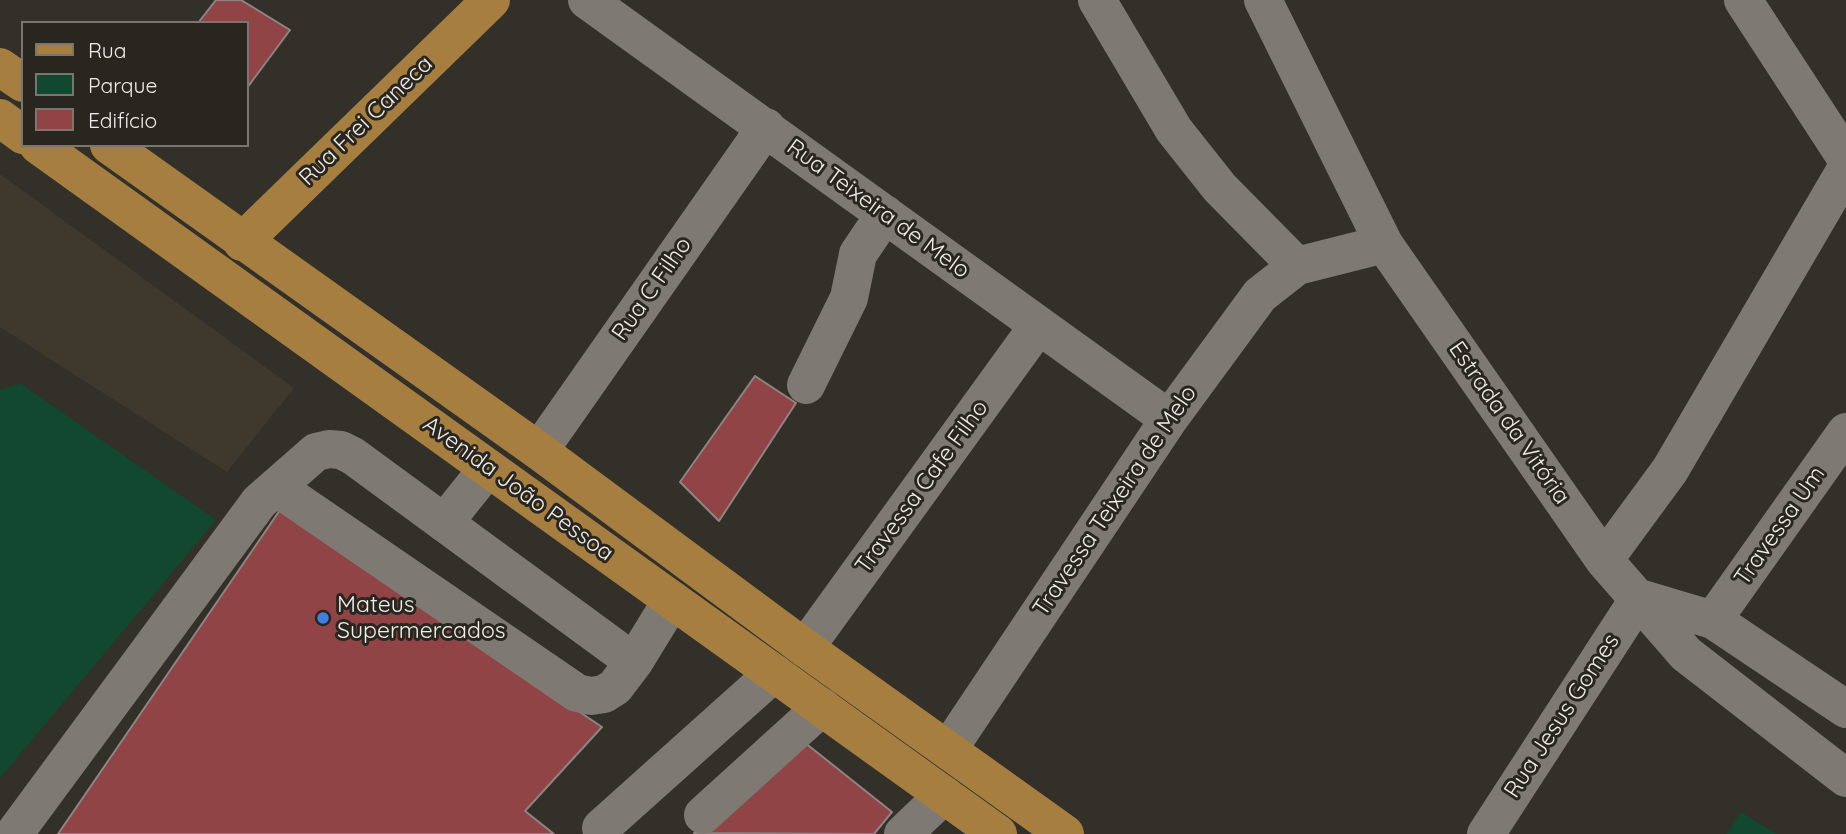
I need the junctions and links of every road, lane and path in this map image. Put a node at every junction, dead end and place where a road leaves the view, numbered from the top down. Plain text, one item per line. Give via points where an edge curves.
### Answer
1 (491, 0) edge
2 (587, 0) edge
3 (1097, 0) edge
4 (1264, 0) edge
5 (1743, 0) edge
6 (0, 67) edge
7 (21, 82) edge
8 (0, 118) edge
9 (766, 127) junction
10 (21, 134) edge
11 (41, 147) edge
12 (112, 147) edge
13 (1846, 158) edge
14 (1846, 169) edge
15 (885, 214) junction
16 (242, 242) junction
17 (1384, 244) junction
18 (1297, 265) junction
19 (1038, 326) junction
20 (806, 385) dead end
21 (1168, 419) junction
22 (1846, 432) edge
23 (539, 452) junction
24 (488, 468) junction
25 (276, 487) junction
26 (444, 523) junction
27 (1604, 560) junction
28 (1639, 598) junction
29 (672, 600) junction
30 (1713, 620) junction
31 (805, 648) junction
32 (634, 662) junction
33 (774, 673) junction
34 (822, 707) junction
35 (1846, 709) edge
36 (948, 750) junction
37 (1846, 778) edge
38 (944, 794) junction
39 (703, 814) dead end
40 (601, 828) dead end
41 (14, 834) edge
42 (903, 834) edge
43 (998, 834) edge
44 (1065, 834) edge
45 (1486, 834) edge

1 - 16 main road, Rua Frei Caneca
2 - 9 street, Rua Teixeira de Melo
3 - 18 street via 1174,130 1220,188
4 - 17 street, Estrada da Vitória
5 - 13 street
6 - 7 main road
8 - 10 main road
9 - 15 street, Rua Teixeira de Melo
9 - 23 street, Rua C Filho
11 - 24 main road, Avenida João Pessoa
12 - 16 main road, Avenida João Pessoa
14 - 27 street via 1670,470
15 - 19 street, Rua Teixeira de Melo
15 - 20 street via 858,254 849,298
16 - 23 main road, Avenida João Pessoa
17 - 18 street
17 - 27 street, Estrada da Vitória
18 - 21 street, Travessa Teixeira de Melo via 1260,295
19 - 21 street, Rua Teixeira de Melo
19 - 31 street, Travessa Cafe Filho
21 - 36 street, Travessa Teixeira de Melo
22 - 30 street, Travessa Um
23 - 31 main road, Avenida João Pessoa
24 - 26 street
24 - 29 main road, Avenida João Pessoa
25 - 26 street via 316,452 341,450
25 - 32 street via 577,693 604,694
25 - 41 street via 259,502
26 - 32 street
27 - 28 street, Estrada da Vitória
28 - 30 street
28 - 37 street, Estrada da Vitória via 1686,654
28 - 45 street, Rua Jesus Gomes
29 - 32 street
29 - 33 main road, Avenida João Pessoa
30 - 35 street
31 - 36 main road, Avenida João Pessoa
33 - 34 main road, Avenida João Pessoa
33 - 40 street
34 - 38 main road, Avenida João Pessoa
34 - 39 street
36 - 44 main road, Avenida João Pessoa
38 - 42 street
38 - 43 main road, Avenida João Pessoa

